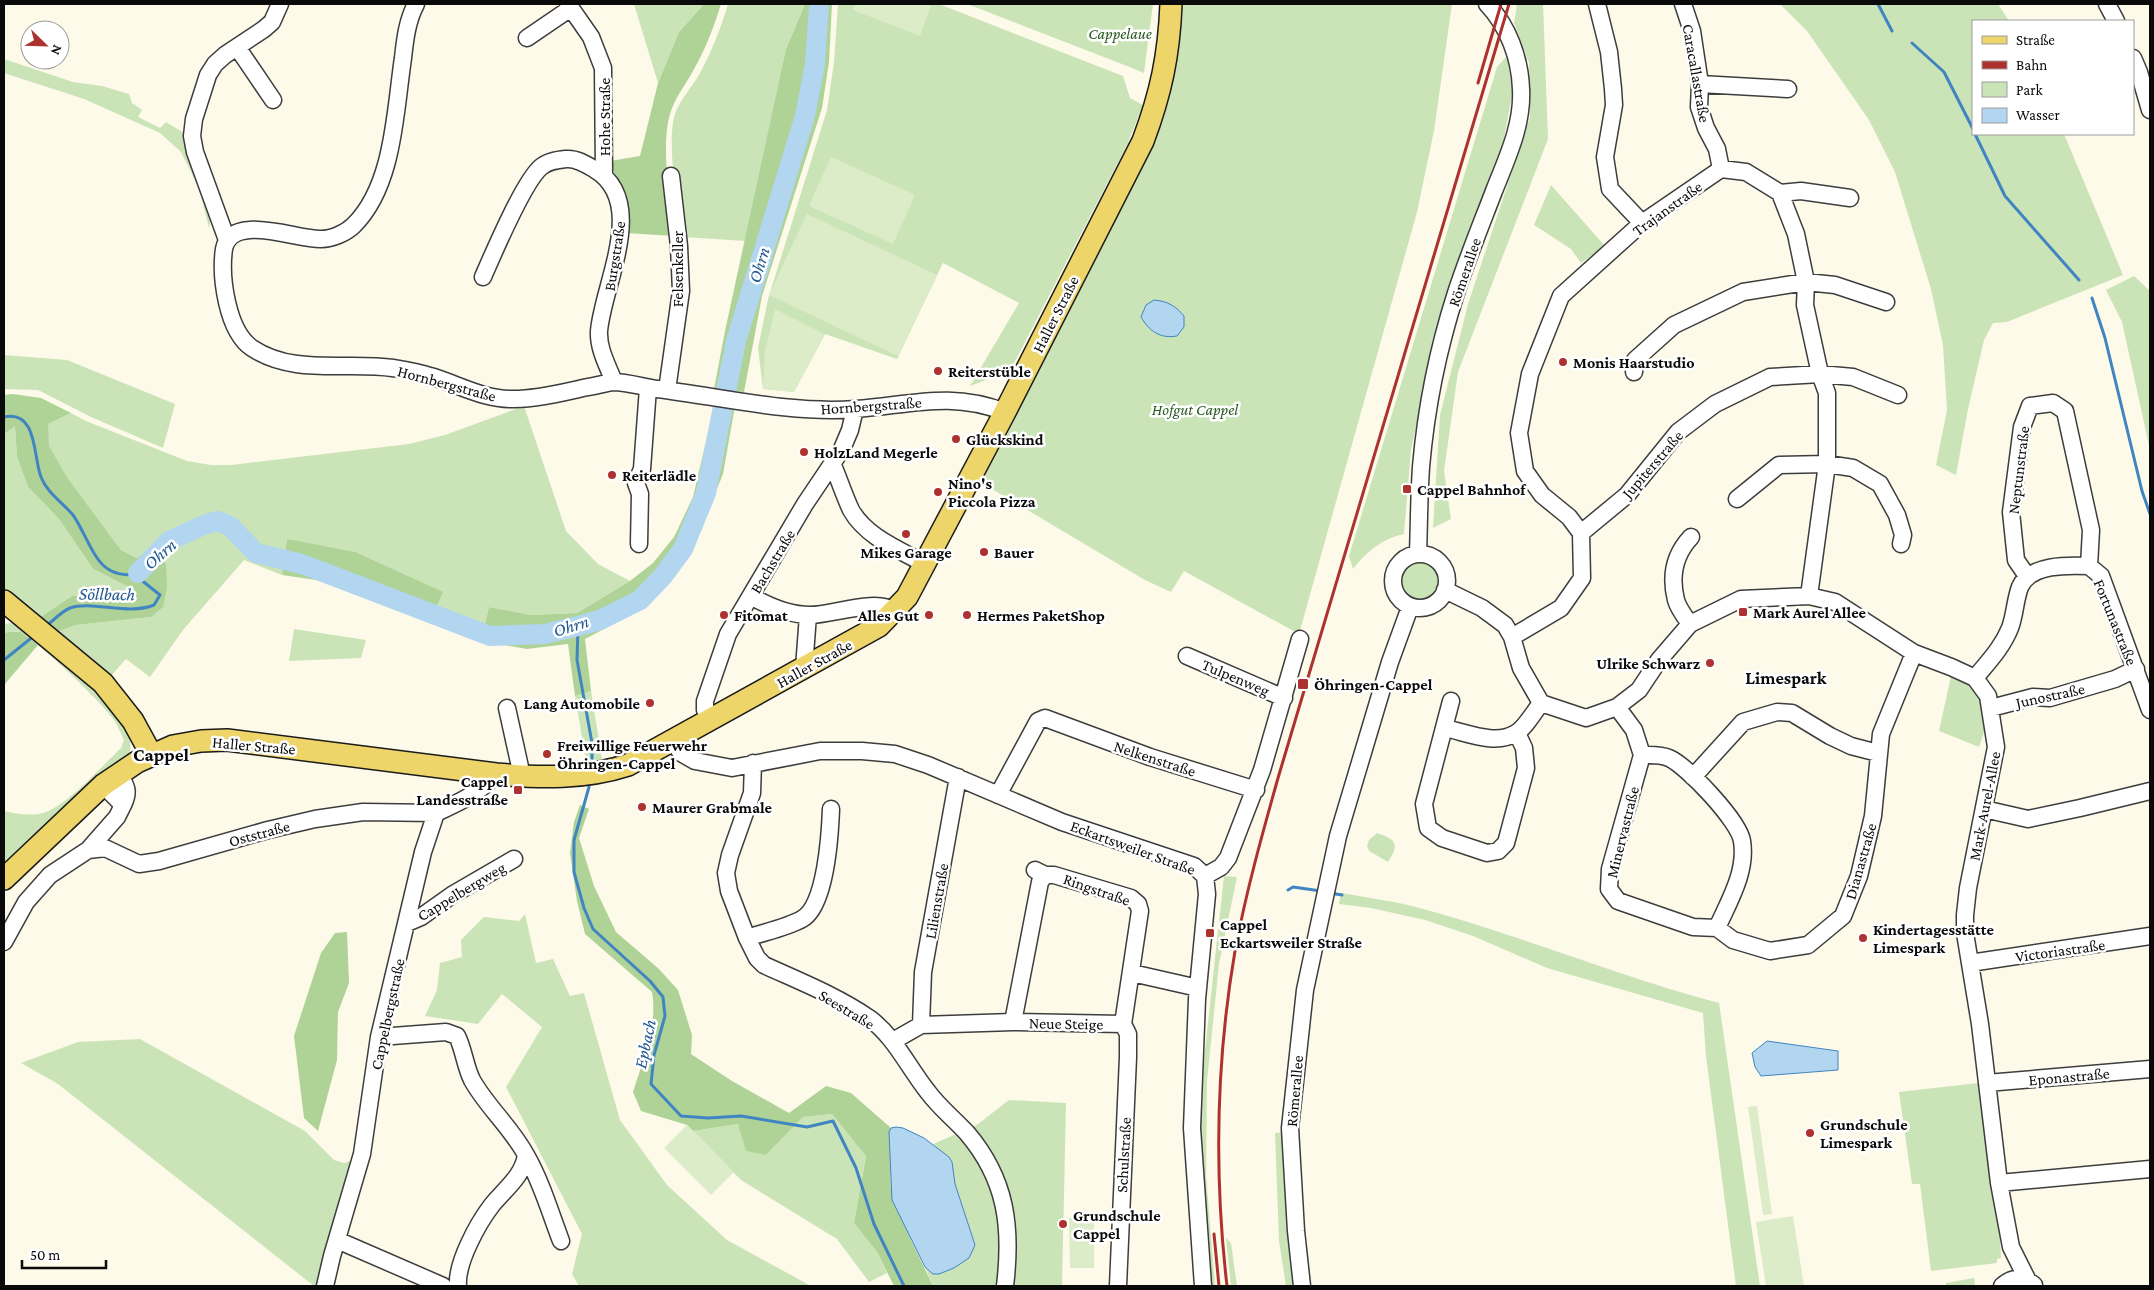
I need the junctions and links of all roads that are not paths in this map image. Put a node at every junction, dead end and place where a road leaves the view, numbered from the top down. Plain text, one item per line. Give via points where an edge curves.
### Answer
1 (280, 4) edge
2 (416, 4) edge
3 (1171, 4) edge
4 (1486, 4) edge
5 (1597, 4) edge
6 (1683, 4) edge
7 (2107, 4) edge
8 (570, 6) edge
9 (2115, 20) edge
10 (526, 38) dead end
11 (237, 47) junction
12 (2134, 60) edge
13 (1700, 84) junction
14 (1788, 89) dead end
15 (273, 100) dead end
16 (2150, 110) edge
17 (1721, 169) junction
18 (604, 174) junction
19 (671, 176) dead end
20 (1780, 193) junction
21 (1850, 198) dead end
22 (1642, 223) junction
23 (228, 240) junction
24 (483, 277) dead end
25 (1806, 282) junction
26 (1886, 302) dead end
27 (1634, 372) dead end
28 (1820, 374) junction
29 (614, 382) junction
30 (648, 388) junction
31 (667, 390) junction
32 (1898, 395) dead end
33 (855, 409) junction
34 (1005, 412) junction
35 (832, 464) junction
36 (1828, 464) junction
37 (1737, 499) dead end
38 (1580, 533) junction
39 (1691, 537) dead end
40 (639, 544) dead end
41 (1901, 544) dead end
42 (1418, 554) junction
43 (925, 564) junction
44 (2089, 566) junction
45 (2027, 576) junction
46 (1445, 590) junction
47 (751, 596) junction
48 (1808, 596) junction
49 (4, 603) edge
50 (1410, 607) junction
51 (894, 611) junction
52 (808, 615) junction
53 (1690, 624) junction
54 (1512, 637) junction
55 (1300, 639) dead end
56 (1914, 653) junction
57 (1187, 656) dead end
58 (804, 668) junction
59 (2136, 669) junction
60 (1974, 678) junction
61 (1284, 698) junction
62 (1451, 701) dead end
63 (1541, 703) junction
64 (1617, 707) junction
65 (507, 708) dead end
66 (1991, 708) junction
67 (2150, 710) edge
68 (710, 719) junction
69 (1444, 728) junction
70 (1517, 733) junction
71 (672, 739) junction
72 (1878, 752) junction
73 (152, 754) junction
74 (1642, 755) junction
75 (753, 764) junction
76 (496, 774) junction
77 (522, 776) junction
78 (958, 777) junction
79 (1693, 777) junction
80 (111, 779) junction
81 (1256, 790) junction
82 (2150, 791) edge
83 (998, 796) junction
84 (831, 809) dead end
85 (1984, 809) junction
86 (436, 812) junction
87 (88, 850) junction
88 (514, 859) dead end
89 (1205, 876) junction
90 (4, 879) edge
91 (407, 923) junction
92 (1718, 928) junction
93 (2150, 936) edge
94 (747, 938) junction
95 (4, 942) edge
96 (1970, 963) junction
97 (1132, 973) junction
98 (1198, 988) junction
99 (1013, 1022) junction
100 (1123, 1024) junction
101 (921, 1025) junction
102 (379, 1037) junction
103 (893, 1041) junction
104 (2150, 1069) edge
105 (1987, 1083) junction
106 (526, 1155) junction
107 (2150, 1169) edge
108 (1998, 1183) junction
109 (338, 1240) junction
110 (561, 1240) dead end
111 (2011, 1247) junction
112 (2032, 1283) edge
113 (2004, 1284) edge
114 (325, 1286) edge
115 (443, 1286) edge
116 (458, 1286) edge
117 (1005, 1286) edge
118 (1118, 1286) edge
119 (1204, 1286) edge
120 (1302, 1286) edge

1 - 11 street via 272,22 264,30
2 - 23 street via 406,32 391,146 383,176 371,202 354,225 339,235 323,239 254,229 235,232
3 - 34 main road, Haller Straße via 1169,42 1157,103 1143,140
4 - 42 street, Römerallee via 1495,12 1507,33 1518,63 1519,117 1512,146 1458,285 1444,336 1421,467
5 - 22 street via 1609,52 1613,89 1614,105 1605,157 1610,189
6 - 13 street, Caracallastraße via 1692,31
7 - 9 street
8 - 10 street, Hohe Straße
8 - 18 street, Hohe Straße via 591,36 603,68
11 - 15 street
11 - 23 street via 215,64 208,76 192,136
12 - 16 street
13 - 14 street
13 - 17 street, Caracallastraße via 1699,107 1718,149
17 - 20 street via 1746,172
17 - 22 street, Trajanstraße
18 - 24 street via 570,159 554,160 541,167 528,184
18 - 29 street, Burgstraße via 613,186 621,219 599,332 602,352
19 - 31 street, Felsenkeller via 679,246 680,291
20 - 21 street via 1801,191
20 - 25 street via 1796,234
22 - 38 street, Trajanstraße via 1561,296 1530,374 1519,433 1525,471 1542,495 1569,517
23 - 29 street, Hornbergstraße via 224,249 228,310 238,333 252,348 276,358 310,367 391,368 430,375 487,396 512,400
25 - 26 street via 1835,285
25 - 27 street via 1743,292 1674,326 1635,360
25 - 28 street via 1805,304
28 - 32 street, Jupiterstraße via 1853,377
28 - 36 street via 1827,393
28 - 38 street, Jupiterstraße via 1770,376 1715,404 1678,432 1627,495
29 - 30 street, Hornbergstraße
30 - 31 street, Hornbergstraße
30 - 40 street via 642,469 636,483 640,494
31 - 33 street, Hornbergstraße via 810,408
33 - 34 street, Hornbergstraße via 964,400
33 - 35 street, Bachstraße via 850,430
34 - 43 main road, Haller Straße
35 - 43 street via 852,511 864,527
35 - 47 street, Bachstraße
36 - 37 street via 1779,465
36 - 41 street via 1852,468 1880,484 1897,516 1903,535
36 - 48 street
38 - 54 street via 1582,578 1561,608
39 - 53 street via 1681,547 1673,566 1676,601
42 - 46 street via 1432,558 1443,568
42 - 50 street via 1402,560 1393,574 1396,594
43 - 51 main road, Haller Straße via 907,597
44 - 45 street, Fortunastraße via 2036,571
44 - 45 street, Neptunstraße via 2091,530 2065,411 2052,403 2030,406 2022,426 2011,512 2016,560
44 - 59 street, Fortunastraße via 2101,576
45 - 60 street via 2020,587 2010,628 1999,651
46 - 50 street via 1431,606
46 - 54 street via 1482,608 1505,625
47 - 52 street via 769,607
47 - 68 street, Bachstraße via 728,634 707,694 705,710
48 - 53 street, Mark-Aurel-Allee via 1742,599
48 - 56 street, Mark-Aurel-Allee via 1835,602
49 - 73 main road via 103,683 133,721
50 - 120 street, Römerallee via 1384,681 1338,836 1305,990 1290,1128
51 - 52 street via 876,605
51 - 58 main road, Haller Straße via 879,626
52 - 58 street
53 - 64 street, Mark-Aurel-Allee via 1659,660 1639,690
54 - 63 street via 1521,668
55 - 61 street
56 - 60 street, Mark-Aurel-Allee
56 - 72 street, Dianastraße via 1892,702
57 - 61 street, Tulpenweg
58 - 68 main road, Haller Straße
59 - 66 street, Junostraße via 2115,679 2050,698 2033,697
59 - 67 street, Fortunastraße
60 - 66 street, Mark-Aurel-Allee via 1988,696
61 - 81 street
62 - 69 street
63 - 64 street, Mark-Aurel-Allee via 1586,718
63 - 70 street
64 - 74 street via 1634,730
65 - 77 street
66 - 85 street, Mark-Aurel-Allee via 1996,747
68 - 71 main road, Haller Straße
69 - 70 street via 1485,738
69 - 70 street via 1424,804 1428,828 1442,838 1487,852 1498,851 1506,843 1526,768 1524,748
71 - 75 street, Eckartsweiler Straße via 681,753 695,761 732,768
71 - 77 main road, Haller Straße via 628,765 611,770 590,774
72 - 79 street via 1844,742 1792,713 1777,712 1743,722
72 - 92 street, Dianastraße via 1871,824 1859,876 1843,916 1808,946 1770,951 1732,940
73 - 76 main road, Haller Straße via 173,746 227,740
73 - 80 main road, Haller Straße
74 - 79 street via 1670,758
74 - 92 street, Minervastraße via 1610,870 1609,889 1618,901 1693,927
75 - 78 street, Eckartsweiler Straße via 820,751 862,751 895,754
75 - 94 street, Seestraße via 752,793 726,873 729,891
76 - 77 main road, Haller Straße
76 - 86 street via 486,786 457,804
78 - 83 street, Eckartsweiler Straße
78 - 101 street, Lilienstraße via 924,972
79 - 92 street via 1730,816 1742,840 1742,871
80 - 87 street via 128,789 127,798 117,817
80 - 90 main road, Haller Straße
81 - 83 street, Nelkenstraße via 1150,758 1045,718 1038,720
81 - 89 street via 1228,858 1222,867
82 - 85 street via 2028,819
83 - 89 street, Eckartsweiler Straße via 1062,822 1194,866
84 - 94 street via 826,862 816,902 810,912 802,919
85 - 96 street, Mark-Aurel-Allee via 1965,915
86 - 87 street, Oststraße via 363,812 316,819 139,864 104,848
86 - 91 street, Cappelbergstraße
87 - 95 street via 50,875 26,902
88 - 91 street, Cappelbergweg
89 - 98 street, Eckartsweiler Straße via 1207,894
91 - 102 street, Cappelbergstraße
93 - 96 street, Victoriastraße
94 - 103 street, Seestraße via 764,965 850,1007 870,1019
96 - 105 street, Mark-Aurel-Allee
97 - 98 street
97 - 99 street, Ringstraße via 1140,911 1138,904 1131,898 1040,873
97 - 100 street, Neue Steige
98 - 119 street, Eckartsweiler Straße via 1192,1128
99 - 100 street, Neue Steige
99 - 101 street, Neue Steige
100 - 118 street, Schulstraße via 1128,1034 1128,1057
101 - 103 street, Neue Steige
102 - 106 street via 446,1032 457,1036 475,1085
102 - 109 street, Cappelbergstraße via 362,1154
103 - 117 street, Seestraße via 928,1092 968,1134 998,1185 1006,1212
104 - 105 street, Eponastraße
105 - 108 street, Mark-Aurel-Allee
106 - 110 street
106 - 116 street via 525,1166 491,1206 470,1240
107 - 108 street
108 - 111 street, Mark-Aurel-Allee
109 - 114 street, Cappelbergstraße
109 - 115 street
111 - 112 street, Mark-Aurel-Allee
111 - 113 street, Mark-Aurel-Allee
112 - 113 street via 2014,1279

